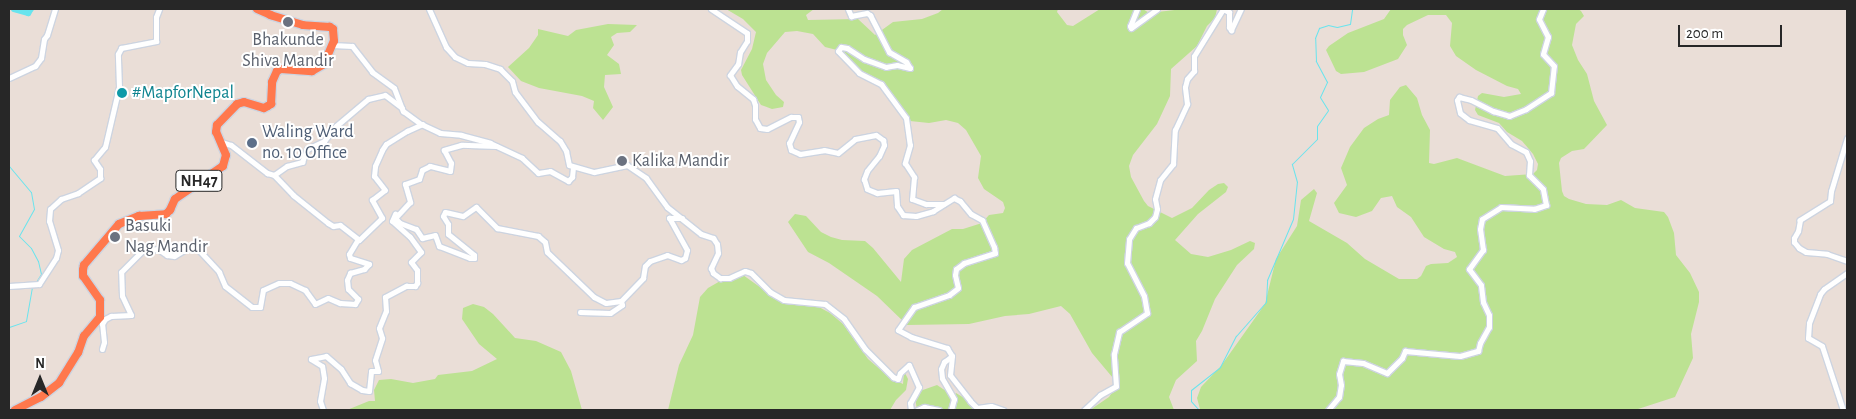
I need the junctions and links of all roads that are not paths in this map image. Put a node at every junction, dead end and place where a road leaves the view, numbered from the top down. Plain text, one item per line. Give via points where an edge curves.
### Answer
1 (55, 9) edge
2 (159, 9) edge
3 (257, 9) edge
4 (429, 9) edge
5 (711, 9) edge
6 (848, 9) edge
7 (1137, 9) edge
8 (1157, 9) edge
9 (1241, 9) edge
10 (1543, 9) edge
11 (332, 45) junction
12 (9, 78) edge
13 (402, 108) junction
14 (423, 124) junction
15 (1847, 138) edge
16 (221, 142) junction
17 (496, 146) junction
18 (573, 168) junction
19 (274, 175) junction
20 (943, 204) junction
21 (398, 213) junction
22 (682, 218) junction
23 (358, 239) junction
24 (1847, 261) edge
25 (1847, 273) edge
26 (9, 286) edge
27 (622, 301) junction
28 (580, 312) dead end
29 (102, 349) dead end
30 (952, 356) junction
31 (15, 410) edge
32 (323, 410) edge
33 (911, 410) edge
34 (918, 410) edge
35 (939, 410) edge
36 (952, 410) edge
37 (1003, 410) edge
38 (1084, 410) edge
39 (1328, 410) edge
40 (1843, 410) edge

1 - 12 street via 41,58 35,66
2 - 26 street via 156,41 121,48 118,54 120,87 105,147 94,160 100,170 100,178 78,193 61,199 50,209 49,221 58,250 39,284
3 - 11 highway via 303,25 330,27 334,34
4 - 18 street via 446,47 455,57 500,69 512,81 515,92 538,122 560,141
5 - 20 street via 746,33 747,41 730,75 752,99 760,128 767,129 791,117 798,117 799,122 789,143 791,150 800,154 824,150 838,153 855,139 876,135 884,145 867,171 864,179 867,188 877,193 896,191 897,206 903,215 916,216
6 - 20 street via 851,16 863,13 870,16 889,52 910,68 882,65 847,48 841,47 838,51 859,73 881,84 906,118 910,145 905,163 914,178 912,199 926,204
7 - 8 street via 1131,28
9 - 38 street via 1232,30 1229,12 1223,9 1194,56 1194,71 1185,87 1187,104 1175,130 1173,164 1160,180 1155,217 1130,234 1127,262 1144,296 1148,313 1119,332 1114,354 1116,386
10 - 39 street via 1539,19 1548,37 1544,54 1554,66 1551,93 1509,116 1471,100 1459,97 1456,100 1460,113 1470,120 1496,128 1511,144 1526,152 1530,161 1529,175 1543,189 1546,205 1534,209 1501,207 1482,219 1483,250 1469,269 1480,285 1489,315 1489,327 1478,351 1460,356 1408,350 1387,373 1362,363 1343,361 1339,374 1339,398
11 - 13 street via 352,46 372,72 394,88
11 - 16 highway, NH47 via 324,64 312,71 281,69 275,73 268,106 237,104 217,124 216,132
13 - 14 street
13 - 19 street via 385,95 368,99 336,126 332,134 307,149 302,162 287,166
14 - 17 street via 440,133 461,134
14 - 23 street via 407,130 382,150 374,176 385,190 372,200 382,218
15 - 24 street via 1830,200 1800,220 1794,238 1799,248 1806,252 1827,254
16 - 19 street via 231,145
16 - 31 highway, NH47 via 226,154 223,166 175,198 166,214 139,216 118,224 84,265 83,276 100,300 100,317 84,336 78,353 59,383 41,397
17 - 18 street via 522,158 538,173 550,171 568,181
17 - 21 street via 461,144 444,150 451,163 450,171 425,166 419,179 405,184 410,202
18 - 22 street via 594,172 627,165 646,178 667,207
19 - 23 street via 328,223 333,226 340,224
20 - 30 street via 954,198 970,214 982,220 995,253 964,263 956,269 958,288 949,295 914,306 898,330 944,346
21 - 27 street via 395,218 399,223 416,229 422,238 435,235 439,246 474,258 448,234 448,224 443,216 445,212 463,216 476,207 497,228 538,236 547,252 594,297 606,303
21 - 32 street via 392,221 421,252 411,262 417,270 417,283 385,297 386,311 379,328 382,338 375,360 378,371 371,372 369,391 350,383 341,369 326,356 311,359 322,366 324,378 320,400
22 - 27 street via 669,218 687,250 685,258 680,260 667,255 650,261 645,266 643,278
22 - 33 street via 717,244 718,253 711,268 720,278 745,271 784,300 825,304 844,319 865,349 893,378 898,379 909,366 919,386 910,403
23 - 29 street via 350,258 369,264 350,273 347,280 348,289 358,298 355,304 328,298 315,304 305,290 279,283 264,290 260,307 252,308 224,286 219,272 196,247 192,245 174,256 158,249 142,251 121,272 122,296 131,315 105,319
25 - 40 street via 1820,294 1808,338 1822,346
27 - 28 street via 610,313
30 - 36 street via 940,369 954,399
30 - 37 street via 950,375 970,401 977,408 991,406
34 - 35 street via 924,407

